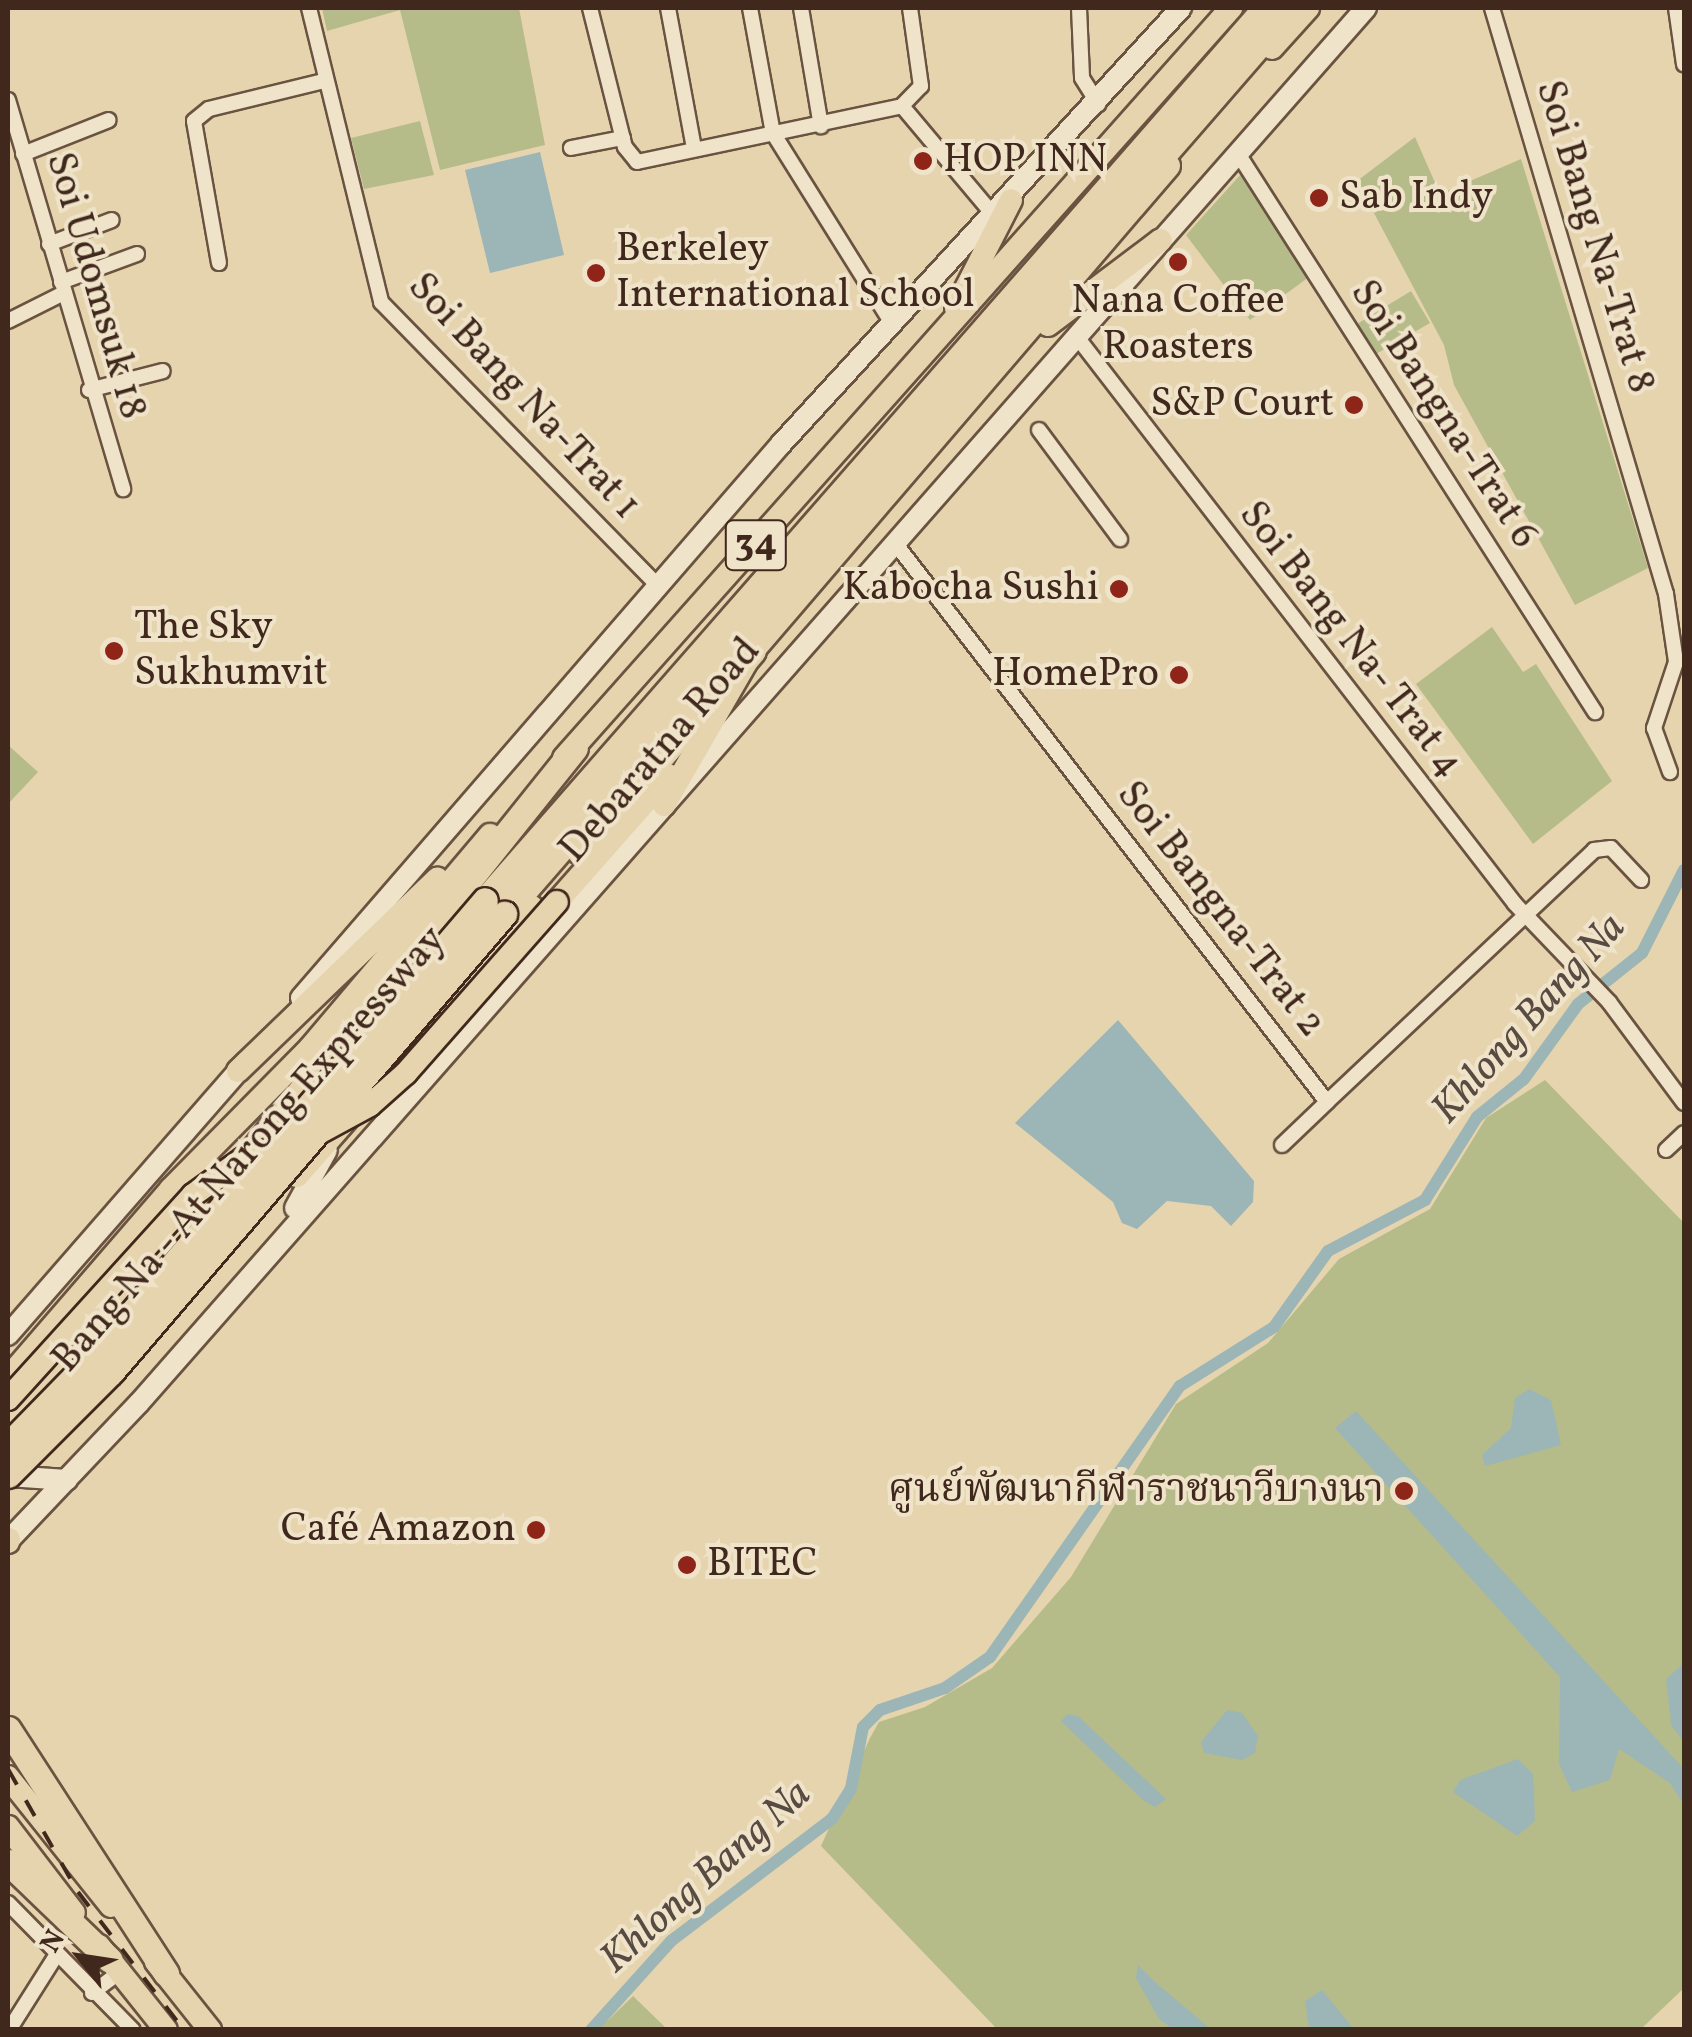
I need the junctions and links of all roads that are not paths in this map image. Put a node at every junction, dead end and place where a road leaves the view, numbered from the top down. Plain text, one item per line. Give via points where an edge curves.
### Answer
1 (309, 8) edge
2 (590, 8) edge
3 (668, 8) edge
4 (750, 8) edge
5 (801, 8) edge
6 (910, 8) edge
7 (1079, 8) edge
8 (1181, 8) edge
9 (1231, 8) edge
10 (1265, 8) edge
11 (1292, 8) edge
12 (1308, 8) edge
13 (1363, 8) edge
14 (1492, 8) edge
15 (1676, 8) edge
16 (1684, 64) edge
17 (324, 82) junction
18 (8, 100) edge
19 (1098, 104) junction
20 (902, 106) junction
21 (109, 120) dead end
22 (821, 126) junction
23 (772, 133) junction
24 (623, 138) junction
25 (571, 148) dead end
26 (694, 148) junction
27 (1237, 152) junction
28 (23, 154) junction
29 (1003, 208) junction
30 (112, 220) dead end
31 (1160, 240) junction
32 (49, 244) junction
33 (136, 254) dead end
34 (220, 263) dead end
35 (62, 288) junction
36 (8, 321) edge
37 (893, 325) junction
38 (1077, 338) junction
39 (938, 342) junction
40 (1013, 351) junction
41 (163, 371) dead end
42 (89, 390) junction
43 (1039, 430) dead end
44 (123, 489) dead end
45 (1120, 539) dead end
46 (895, 543) junction
47 (657, 585) junction
48 (753, 651) junction
49 (1595, 712) dead end
50 (701, 739) junction
51 (574, 748) junction
52 (1670, 772) dead end
53 (664, 805) junction
54 (491, 834) junction
55 (1641, 880) dead end
56 (494, 907) junction
57 (1524, 915) junction
58 (238, 1070) junction
59 (1327, 1102) junction
60 (1684, 1103) edge
61 (340, 1126) junction
62 (1684, 1133) edge
63 (1282, 1145) dead end
64 (1666, 1150) dead end
65 (278, 1240) junction
66 (8, 1336) edge
67 (8, 1378) edge
68 (8, 1399) edge
69 (8, 1426) edge
70 (8, 1445) edge
71 (8, 1476) edge
72 (67, 1480) junction
73 (8, 1486) edge
74 (8, 1540) edge
75 (8, 1728) edge
76 (8, 1777) edge
77 (8, 1828) edge
78 (12, 1868) edge
79 (8, 1903) edge
80 (57, 1954) junction
81 (115, 1966) junction
82 (166, 1973) junction
83 (92, 1993) junction
84 (9, 2030) edge
85 (133, 2030) edge
86 (166, 2030) edge
87 (210, 2030) edge

1 - 17 street, Soi Bang Na-Trat 1
2 - 24 street
3 - 26 street
4 - 23 street
5 - 22 street
6 - 20 street via 921,90
7 - 19 street via 1082,78
8 - 19 main road, 34
9 - 39 highway, Debaratna Road / 34
10 - 56 highway
11 - 56 highway
12 - 40 highway, Debaratna Road / 34
13 - 27 main road, Debaratna Road / 34
14 - 52 street, Soi Bang Na-Trat 8 via 1670,611 1676,662 1654,728
15 - 16 street
17 - 34 street via 208,109 194,121
17 - 47 street, Soi Bang Na-Trat 1 via 381,302
18 - 28 street, Soi Udomsuk 18
19 - 29 main road, 34
20 - 22 street
20 - 29 street
21 - 28 street
22 - 23 street
23 - 26 street
23 - 37 street
24 - 25 street
24 - 26 street via 637,162
27 - 31 main road, Debaratna Road / 34
27 - 49 street, Soi Bangna-Trat 6
28 - 32 street, Soi Udomsuk 18
29 - 37 main road, 34
29 - 39 highway
30 - 32 street
31 - 38 main road, Debaratna Road / 34
31 - 40 highway
32 - 35 street, Soi Udomsuk 18
33 - 35 street
35 - 36 street
35 - 42 street, Soi Udomsuk 18
37 - 47 main road, 34
38 - 46 main road, Debaratna Road / 34
38 - 57 street, Soi Bang Na- Trat 4
39 - 51 highway, Debaratna Road / 34
40 - 48 highway, Debaratna Road / 34
41 - 42 street
42 - 44 street, Soi Udomsuk 18
43 - 45 street
46 - 53 main road, Debaratna Road / 34
46 - 59 street, Soi Bangna-Trat 2
47 - 58 main road, 34
48 - 50 highway, Debaratna Road
48 - 61 highway
50 - 53 highway
50 - 68 highway, bridge via 370,1105 330,1130 243,1159 193,1196
51 - 54 highway, Debaratna Road
51 - 69 highway via 87,1348
53 - 65 main road, Debaratna Road / 34
54 - 58 highway
54 - 67 highway via 310,1048 171,1189
55 - 57 street, Soi Bangna-Trat 2 via 1602,846
56 - 70 highway, Bang Na - At Narong Expressway, bridge
56 - 71 highway, Bang Na - At Narong Expressway, bridge via 123,1358
57 - 59 street, Soi Bangna-Trat 2
57 - 60 street, Soi Bang Na- Trat 4 via 1609,1002
58 - 66 main road, 34
59 - 63 street
61 - 65 main road
61 - 73 highway via 116,1378
62 - 64 street
65 - 72 main road, Debaratna Road / 34
71 - 72 main road
72 - 74 main road, Debaratna Road / 34
75 - 82 highway
76 - 82 highway
77 - 81 highway
78 - 81 highway
79 - 80 street
80 - 83 street
80 - 84 street
81 - 83 street
81 - 86 highway
82 - 87 highway
83 - 85 street

